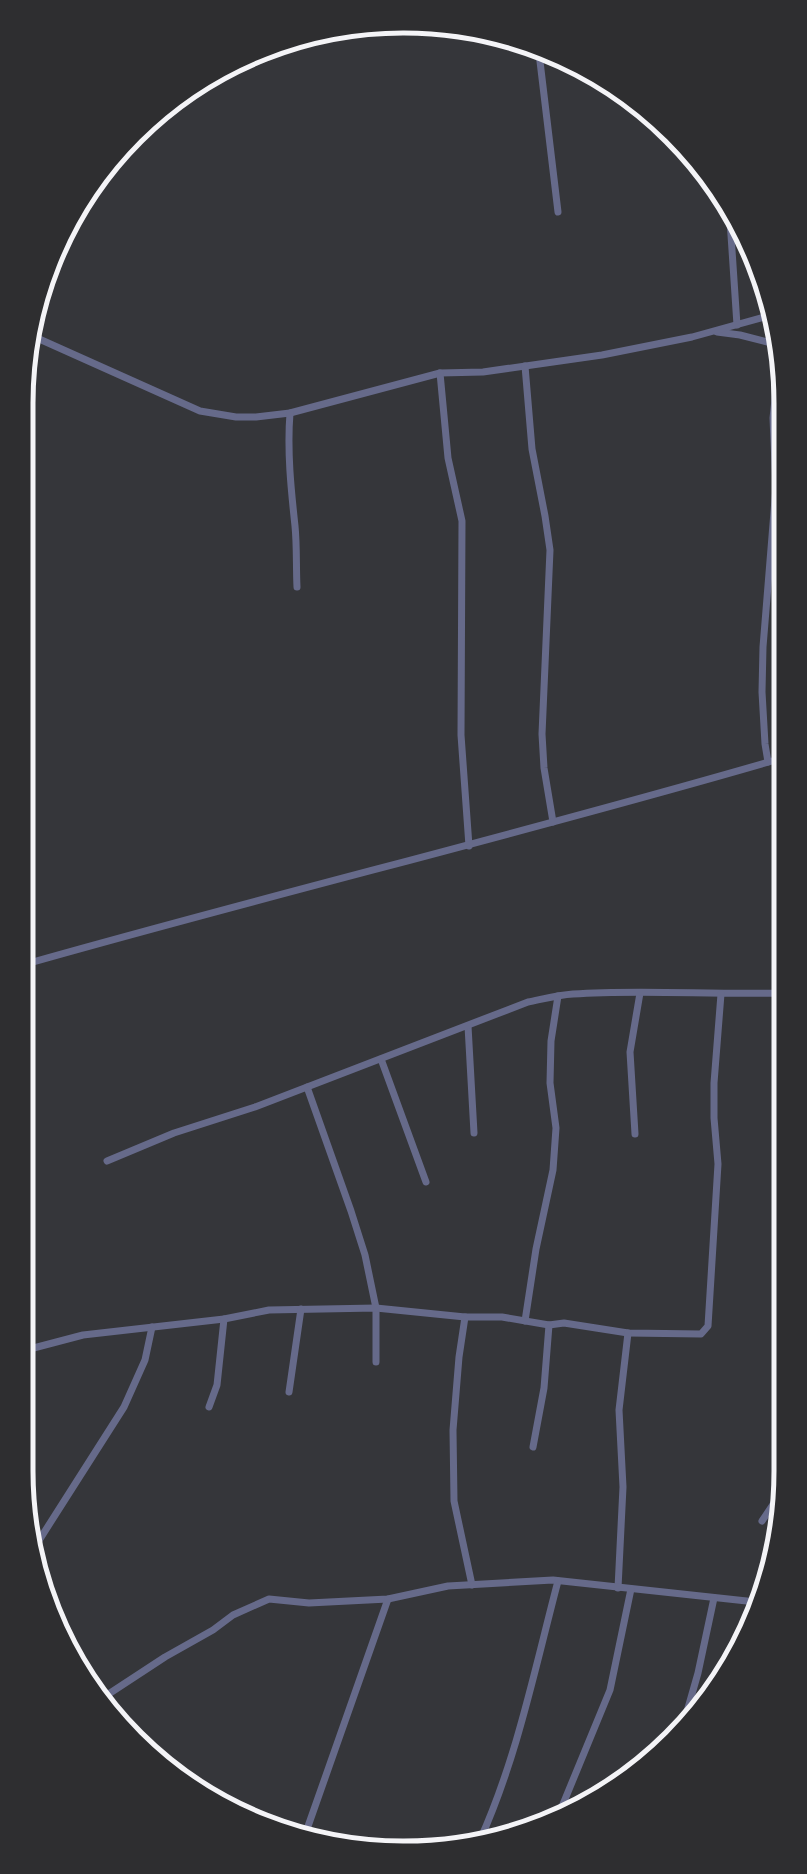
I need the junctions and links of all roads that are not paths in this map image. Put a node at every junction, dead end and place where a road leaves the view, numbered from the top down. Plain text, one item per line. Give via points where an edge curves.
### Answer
1 (540, 59) edge
2 (558, 212) dead end
3 (731, 230) edge
4 (763, 317) edge
5 (737, 325) junction
6 (712, 332) junction
7 (39, 339) edge
8 (769, 342) edge
9 (525, 366) junction
10 (440, 373) junction
11 (774, 409) edge
12 (290, 413) junction
13 (774, 441) edge
14 (774, 512) edge
15 (297, 587) dead end
16 (774, 760) edge
17 (768, 762) junction
18 (553, 822) junction
19 (469, 846) junction
20 (33, 962) edge
21 (640, 993) junction
22 (774, 993) edge
23 (721, 994) junction
24 (558, 996) junction
25 (468, 1026) junction
26 (381, 1059) junction
27 (307, 1087) junction
28 (474, 1133) dead end
29 (635, 1134) dead end
30 (106, 1161) dead end
31 (426, 1182) dead end
32 (376, 1308) junction
33 (302, 1309) junction
34 (465, 1317) junction
35 (224, 1320) junction
36 (525, 1321) junction
37 (549, 1325) junction
38 (152, 1327) junction
39 (628, 1333) junction
40 (33, 1348) edge
41 (376, 1362) dead end
42 (290, 1392) dead end
43 (209, 1407) dead end
44 (533, 1447) dead end
45 (772, 1506) edge
46 (762, 1521) dead end
47 (39, 1540) edge
48 (558, 1581) junction
49 (472, 1585) junction
50 (618, 1588) junction
51 (631, 1589) junction
52 (714, 1598) junction
53 (388, 1599) junction
54 (750, 1601) edge
55 (109, 1694) edge
56 (688, 1707) edge
57 (563, 1805) edge
58 (307, 1828) edge
59 (483, 1832) edge

1 - 2 street
3 - 5 street
4 - 5 street
5 - 6 street
6 - 8 street via 740,335
6 - 9 street via 602,355
7 - 12 street via 200,411 236,417
9 - 10 street via 483,372
9 - 18 street via 532,449 550,550 542,734 544,768
10 - 12 street
10 - 19 street via 448,458 462,521 461,735
11 - 13 street
12 - 15 street via 288,433
14 - 17 street via 763,647 762,692
16 - 17 street
17 - 18 street
18 - 19 street
19 - 20 street
21 - 23 street
21 - 24 street via 608,992
21 - 29 street via 630,1052
22 - 23 street
23 - 39 street via 714,1083 718,1164 708,1326 701,1334
24 - 25 street via 528,1002
24 - 36 street via 550,1084 556,1128 553,1170 536,1249
25 - 26 street
25 - 28 street
26 - 27 street
26 - 31 street
27 - 30 street via 256,1107 174,1133
27 - 32 street via 351,1211
32 - 33 street
32 - 34 street
32 - 41 street
33 - 35 street via 268,1310
33 - 42 street
34 - 36 street via 502,1317
34 - 49 street via 453,1430 454,1501
35 - 38 street
35 - 43 street via 216,1385
36 - 37 street
37 - 39 street via 564,1323
37 - 44 street via 544,1388
38 - 40 street via 83,1335
38 - 47 street via 145,1360 124,1407
39 - 50 street via 619,1410 623,1487
45 - 46 street
48 - 49 street
48 - 50 street
48 - 59 street via 538,1662 505,1775
49 - 53 street via 448,1586
50 - 51 street
51 - 52 street
51 - 57 street via 610,1690
52 - 54 street
52 - 56 street
53 - 55 street via 308,1603 269,1600 233,1614 213,1630
53 - 58 street

